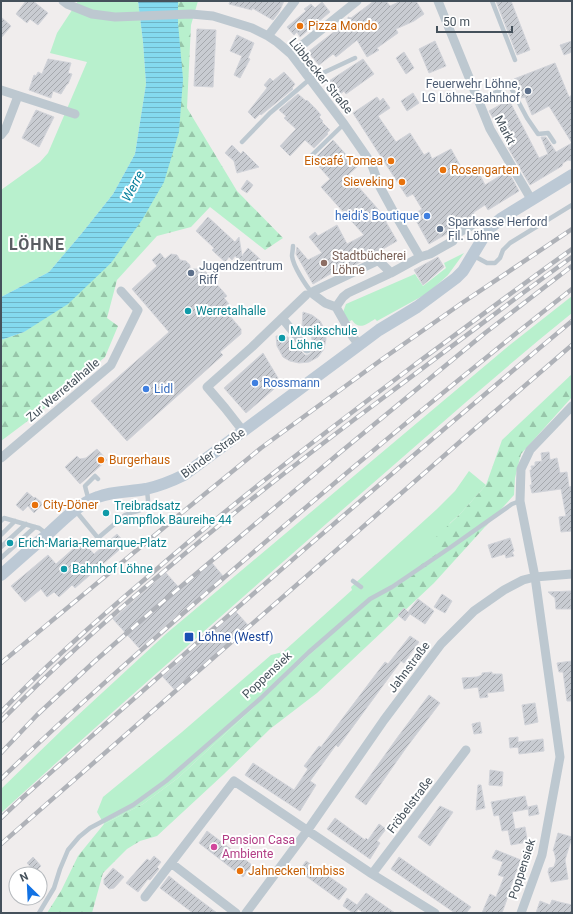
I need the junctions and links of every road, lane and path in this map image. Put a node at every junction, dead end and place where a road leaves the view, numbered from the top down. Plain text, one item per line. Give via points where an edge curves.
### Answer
1 (63, 1) edge
2 (295, 1) edge
3 (357, 1) edge
4 (438, 1) edge
5 (492, 1) edge
6 (268, 36) junction
7 (290, 54) junction
8 (355, 58) dead end
9 (516, 60) dead end
10 (310, 79) junction
11 (1, 90) edge
12 (18, 96) junction
13 (478, 100) junction
14 (75, 114) dead end
15 (344, 124) junction
16 (1, 135) edge
17 (242, 142) dead end
18 (554, 142) dead end
19 (309, 158) dead end
20 (572, 175) edge
21 (531, 199) junction
22 (572, 205) edge
23 (471, 226) dead end
24 (293, 246) dead end
25 (472, 256) junction
26 (420, 257) junction
27 (391, 273) junction
28 (121, 291) dead end
29 (310, 294) junction
30 (336, 307) junction
31 (282, 318) junction
32 (358, 345) junction
33 (307, 349) dead end
34 (572, 406) edge
35 (243, 431) junction
36 (1, 458) edge
37 (98, 479) dead end
38 (147, 489) junction
39 (89, 501) junction
40 (520, 501) junction
41 (75, 510) junction
42 (1, 521) edge
43 (16, 521) junction
44 (26, 524) junction
45 (35, 527) junction
46 (47, 534) junction
47 (1, 535) edge
48 (1, 547) edge
49 (1, 558) edge
50 (572, 574) edge
51 (1, 575) edge
52 (535, 577) junction
53 (353, 581) dead end
54 (361, 587) dead end
55 (466, 750) dead end
56 (308, 831) junction
57 (170, 863) junction
58 (372, 874) junction
59 (145, 897) dead end
60 (39, 913) edge
61 (236, 913) edge
62 (246, 913) edge
63 (435, 913) edge
64 (521, 913) edge

1 - 6 street, Lübbecker Straße via 92,14 116,17 191,14 213,16 252,28
2 - 6 street
3 - 7 street
4 - 13 street, Markt
5 - 9 lane
6 - 7 street, Lübbecker Straße
7 - 10 street, Lübbecker Straße
8 - 10 lane
10 - 15 street, Lübbecker Straße
10 - 17 lane via 270,113
11 - 12 street
12 - 14 street
12 - 16 street
13 - 18 lane via 510,86 538,134 548,133
13 - 21 street, Markt via 490,129
15 - 19 lane
15 - 26 street, Lübbecker Straße via 371,163 380,187
20 - 21 main road, Bünder Straße
21 - 25 main road, Bünder Straße via 491,228
22 - 25 lane via 510,243 494,263 487,263
23 - 26 street via 456,234 453,241
24 - 29 lane via 295,265
25 - 32 main road, Bünder Straße via 456,278
26 - 27 street
27 - 29 street via 379,262 375,262
27 - 30 street via 348,293
28 - 36 street, Zur Werretalhalle via 138,310 111,365
29 - 30 street
29 - 31 street
30 - 32 street
31 - 33 street
31 - 35 street via 207,387
32 - 35 main road, Bünder Straße
34 - 40 street, Poppensiek via 530,450 521,469
35 - 38 main road, Bünder Straße via 184,475
37 - 39 lane via 96,476 85,486
38 - 39 main road, Bünder Straße via 113,493
38 - 41 lane via 147,506 143,510 125,515 98,538
39 - 41 main road, Bünder Straße
40 - 52 street, Poppensiek
40 - 60 lane, Poppensiek via 370,599 166,781 133,805 90,828 79,837 68,850 54,888
41 - 46 main road, Bünder Straße
42 - 43 lane via 4,518
43 - 44 lane
43 - 47 lane
44 - 45 lane
44 - 48 lane
45 - 46 lane
45 - 49 lane
46 - 51 main road, Bünder Straße
50 - 52 street, Jahnstraße
52 - 56 street, Jahnstraße via 504,590 474,611 441,644 384,720
52 - 64 street, Poppensiek via 560,757 542,854
53 - 54 lane
55 - 58 street, Fröbelstraße
56 - 57 street via 234,781
56 - 58 street
56 - 62 street, Jahnstraße
57 - 59 street
57 - 61 street
58 - 63 street

